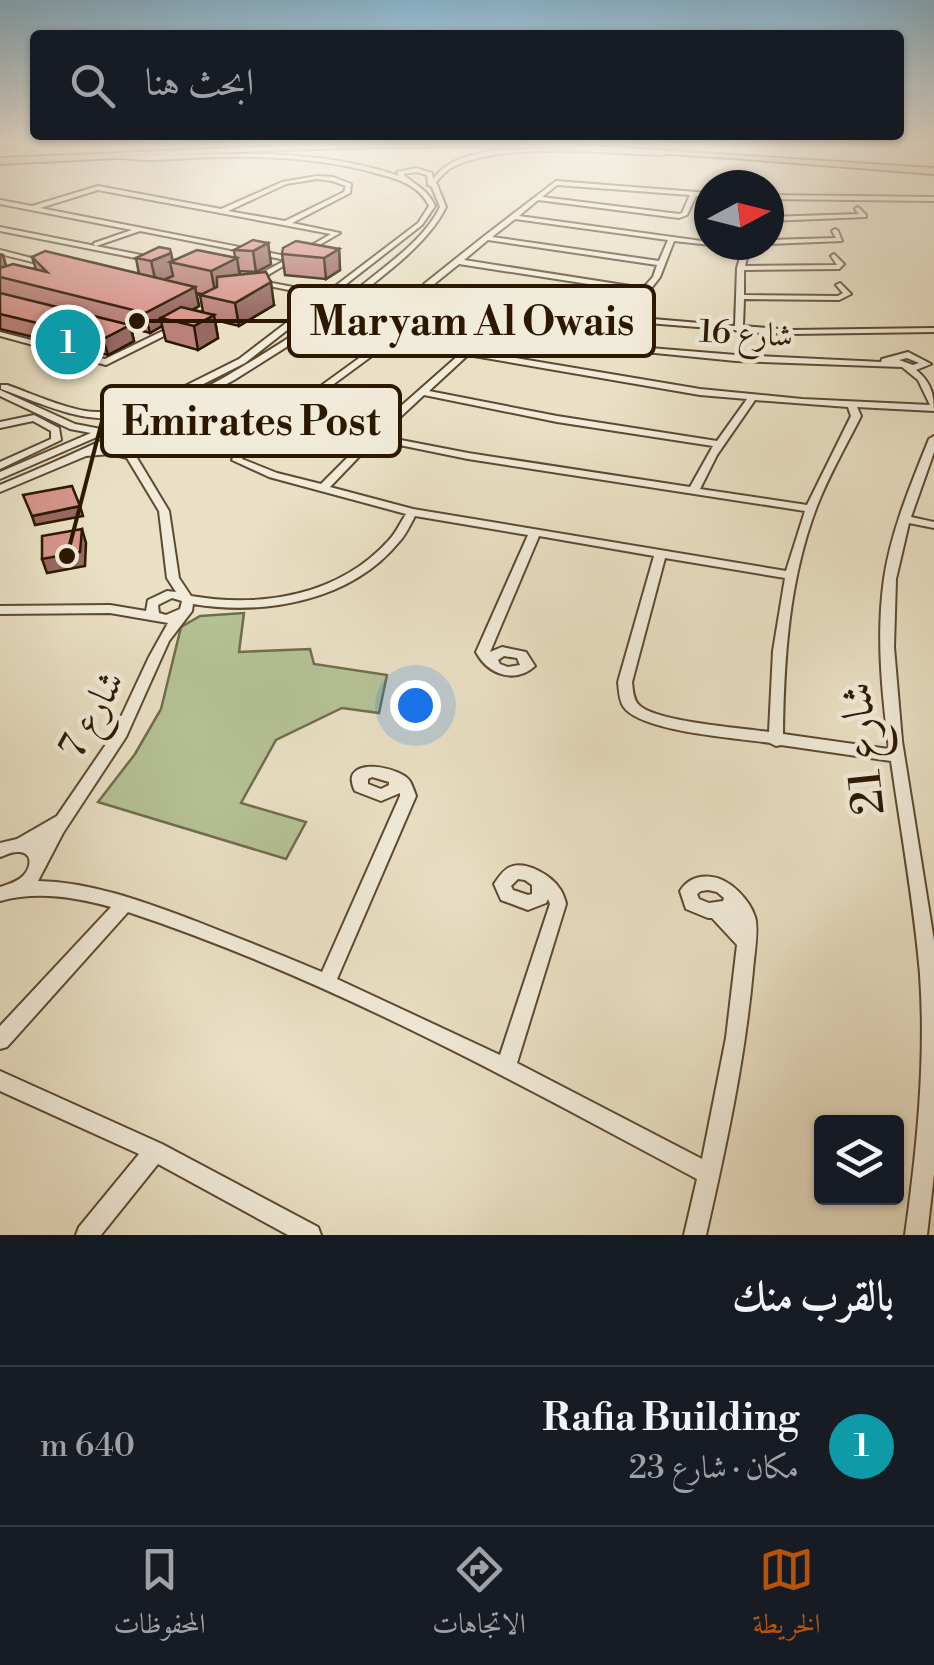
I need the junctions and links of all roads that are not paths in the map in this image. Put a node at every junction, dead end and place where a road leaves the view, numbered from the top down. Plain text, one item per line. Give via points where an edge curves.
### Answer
1 (0, 202) edge
2 (54, 202) edge
3 (175, 202) edge
4 (242, 202) edge
5 (329, 202) edge
6 (429, 202) edge
7 (439, 202) edge
8 (531, 202) edge
9 (567, 202) edge
10 (690, 202) edge
11 (33, 208) junction
12 (858, 209) dead end
13 (222, 210) junction
14 (512, 217) junction
15 (784, 219) edge
16 (287, 222) junction
17 (0, 227) edge
18 (140, 229) junction
19 (835, 232) dead end
20 (485, 238) junction
21 (419, 239) junction
22 (672, 239) junction
23 (694, 242) edge
24 (784, 242) edge
25 (111, 243) junction
26 (390, 248) junction
27 (0, 252) edge
28 (834, 256) dead end
29 (169, 258) edge
30 (156, 260) edge
31 (293, 260) junction
32 (743, 260) edge
33 (456, 262) junction
34 (49, 264) junction
35 (663, 264) junction
36 (68, 268) edge
37 (741, 268) junction
38 (33, 270) edge
39 (261, 277) junction
40 (364, 285) junction
41 (840, 285) dead end
42 (280, 286) junction
43 (646, 291) junction
44 (334, 292) junction
45 (738, 297) junction
46 (375, 307) junction
47 (540, 307) junction
48 (312, 310) junction
49 (420, 315) junction
50 (623, 320) junction
51 (188, 321) edge
52 (320, 322) junction
53 (739, 330) junction
54 (934, 330) edge
55 (516, 332) junction
56 (0, 334) edge
57 (135, 335) dead end
58 (154, 340) junction
59 (387, 340) junction
60 (464, 355) junction
61 (901, 362) junction
62 (924, 364) edge
63 (204, 386) junction
64 (2, 391) edge
65 (421, 392) junction
66 (752, 398) junction
67 (852, 405) junction
68 (20, 406) junction
69 (934, 408) edge
70 (54, 412) junction
71 (34, 418) junction
72 (12, 420) junction
73 (148, 422) junction
74 (0, 425) edge
75 (103, 431) junction
76 (374, 437) junction
77 (934, 439) edge
78 (720, 444) junction
79 (62, 450) junction
80 (131, 456) junction
81 (46, 458) junction
82 (14, 460) junction
83 (59, 464) junction
84 (0, 466) edge
85 (0, 476) edge
86 (0, 489) edge
87 (322, 490) junction
88 (693, 491) junction
89 (811, 509) junction
90 (412, 512) junction
91 (906, 517) junction
92 (934, 524) edge
93 (535, 532) junction
94 (661, 552) junction
95 (790, 574) junction
96 (173, 578) junction
97 (186, 598) junction
98 (156, 600) junction
99 (220, 604) junction
100 (110, 609) junction
101 (0, 610) edge
102 (182, 614) junction
103 (154, 616) junction
104 (492, 632) junction
105 (163, 637) junction
106 (508, 651) junction
107 (494, 666) junction
108 (776, 740) junction
109 (897, 760) junction
110 (396, 778) junction
111 (380, 795) junction
112 (64, 818) junction
113 (398, 821) junction
114 (20, 845) junction
115 (0, 850) edge
116 (40, 863) junction
117 (541, 882) junction
118 (62, 888) junction
119 (7, 894) edge
120 (733, 897) junction
121 (528, 903) junction
122 (123, 906) junction
123 (718, 912) junction
124 (546, 938) junction
125 (744, 940) junction
126 (327, 981) junction
127 (0, 1040) edge
128 (506, 1066) junction
129 (0, 1081) edge
130 (155, 1151) junction
131 (709, 1174) junction
132 (86, 1235) edge
133 (310, 1235) edge
134 (695, 1235) edge
135 (916, 1235) edge

1 - 11 street
2 - 11 street
3 - 13 street
4 - 13 street
5 - 16 street
6 - 26 street via 430,212
7 - 21 street via 435,224
8 - 14 street
9 - 10 street via 683,215
11 - 18 street
12 - 15 street via 864,216
13 - 16 street
14 - 20 street
14 - 22 street
16 - 31 street via 337,233
17 - 25 street
17 - 30 street
18 - 25 street
18 - 31 street
19 - 24 street via 840,240
20 - 33 street
20 - 35 street
21 - 40 street
21 - 44 street via 355,285
22 - 23 street
22 - 35 street
25 - 29 street
26 - 39 street via 328,284
26 - 44 street
27 - 34 street
28 - 37 street via 839,267
31 - 39 street
32 - 37 street
33 - 43 street
33 - 47 street via 428,287
34 - 36 street
34 - 38 street
35 - 43 street
37 - 45 street
39 - 42 street via 243,276
40 - 46 street via 357,300
40 - 52 street
41 - 45 street via 844,298
42 - 44 street
42 - 48 street via 308,296
43 - 50 street
44 - 48 street
45 - 53 street
46 - 49 street, شارع 16
46 - 52 street, شارع 16 via 345,308
47 - 50 street
47 - 55 street
48 - 63 street
49 - 55 street, شارع 16
49 - 59 street
50 - 53 street
51 - 58 street
52 - 63 street via 268,357
53 - 54 street
55 - 61 street, شارع 16 via 698,356
56 - 58 street via 102,362
57 - 58 street
59 - 60 street
59 - 87 street via 236,458
60 - 65 street
60 - 66 street
61 - 62 street
61 - 62 street, شارع 16
62 - 69 street
63 - 70 street via 120,416
63 - 73 street
63 - 75 street
64 - 68 street via 8,403
64 - 70 street
65 - 76 street
65 - 78 street
66 - 67 street
66 - 78 street
67 - 69 street
67 - 89 street via 856,416
68 - 70 street
68 - 70 street via 77,424 91,420
68 - 71 street
68 - 72 street
70 - 75 street via 83,430
70 - 79 street via 70,434
71 - 72 street
71 - 82 street via 54,428 58,438
72 - 74 street
73 - 80 street via 126,440
73 - 83 street
75 - 79 street
76 - 87 street
76 - 88 street
77 - 91 street, شارع 21
78 - 88 street
79 - 81 street
80 - 83 street via 100,452
80 - 96 street via 164,511
81 - 82 street
81 - 85 street
82 - 84 street
83 - 86 street
87 - 90 street
88 - 89 street
89 - 95 street
90 - 93 street
90 - 99 street via 389,550 340,582 283,599
91 - 92 street
91 - 109 street, شارع 21 via 888,596
93 - 94 street
93 - 104 street
94 - 95 street
94 - 108 street via 626,682 628,702 662,722
95 - 108 street
96 - 97 street
96 - 98 street
97 - 98 street
97 - 99 street
97 - 102 street via 190,604
98 - 100 street
98 - 103 street via 150,606
99 - 102 street
100 - 101 street
100 - 103 street
102 - 103 street
102 - 105 street, شارع 7
103 - 105 street, شارع 7
104 - 106 street
104 - 107 street via 483,652
105 - 112 street, شارع 7 via 128,722
106 - 107 street via 492,655
106 - 107 street via 526,659 526,669
108 - 109 street
109 - 135 street, شارع 21 via 930,994
110 - 111 street via 393,792
110 - 111 street via 377,771 360,776 360,786
110 - 113 street via 408,790
111 - 113 street
112 - 114 street, شارع 7
112 - 116 street, شارع 7
113 - 126 street
114 - 115 street, شارع 7
114 - 116 street via 36,851
116 - 118 street
116 - 119 street, شارع 7 via 35,876
117 - 121 street via 540,898
117 - 121 street via 521,872 504,879 507,895
117 - 124 street via 558,904
118 - 119 street
118 - 122 street
120 - 123 street via 730,908
120 - 123 street via 715,884 692,886 692,904
120 - 125 street via 748,918
121 - 124 street
122 - 126 street
122 - 127 street
123 - 125 street
124 - 128 street
125 - 131 street via 728,1087
126 - 128 street
128 - 131 street
129 - 130 street
130 - 132 street
130 - 133 street
131 - 134 street

